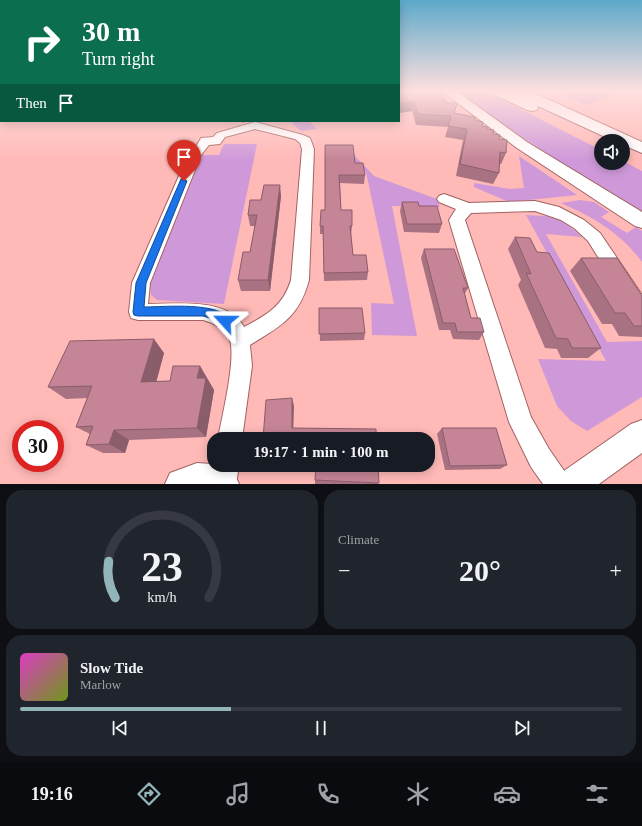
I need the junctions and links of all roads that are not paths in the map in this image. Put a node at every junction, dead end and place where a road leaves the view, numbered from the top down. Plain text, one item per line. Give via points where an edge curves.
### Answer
1 (480, 115) edge
2 (548, 115) edge
3 (569, 115) edge
4 (594, 136) edge
5 (642, 148) edge
6 (630, 153) edge
7 (642, 159) edge
8 (444, 199) dead end
9 (468, 208) junction
10 (642, 221) edge
11 (642, 310) edge
12 (240, 340) junction
13 (231, 432) edge
14 (642, 435) edge
15 (225, 472) edge
16 (181, 484) edge
17 (223, 484) edge
18 (558, 484) edge
19 (572, 484) edge

1 - 10 street via 522,145
2 - 4 main road
3 - 5 main road
6 - 7 main road
8 - 9 street
9 - 11 street via 535,206 566,216 594,237
9 - 18 street via 457,220 521,422 540,458
12 - 12 street via 234,328 216,315 203,312 138,312 138,306 141,283 195,154 205,141 216,141 221,135 255,126 299,136 306,141 308,149 300,280 298,290 285,311 266,326
12 - 13 street via 241,366
14 - 19 street
15 - 17 street
16 - 17 street via 191,479 202,478 213,479

